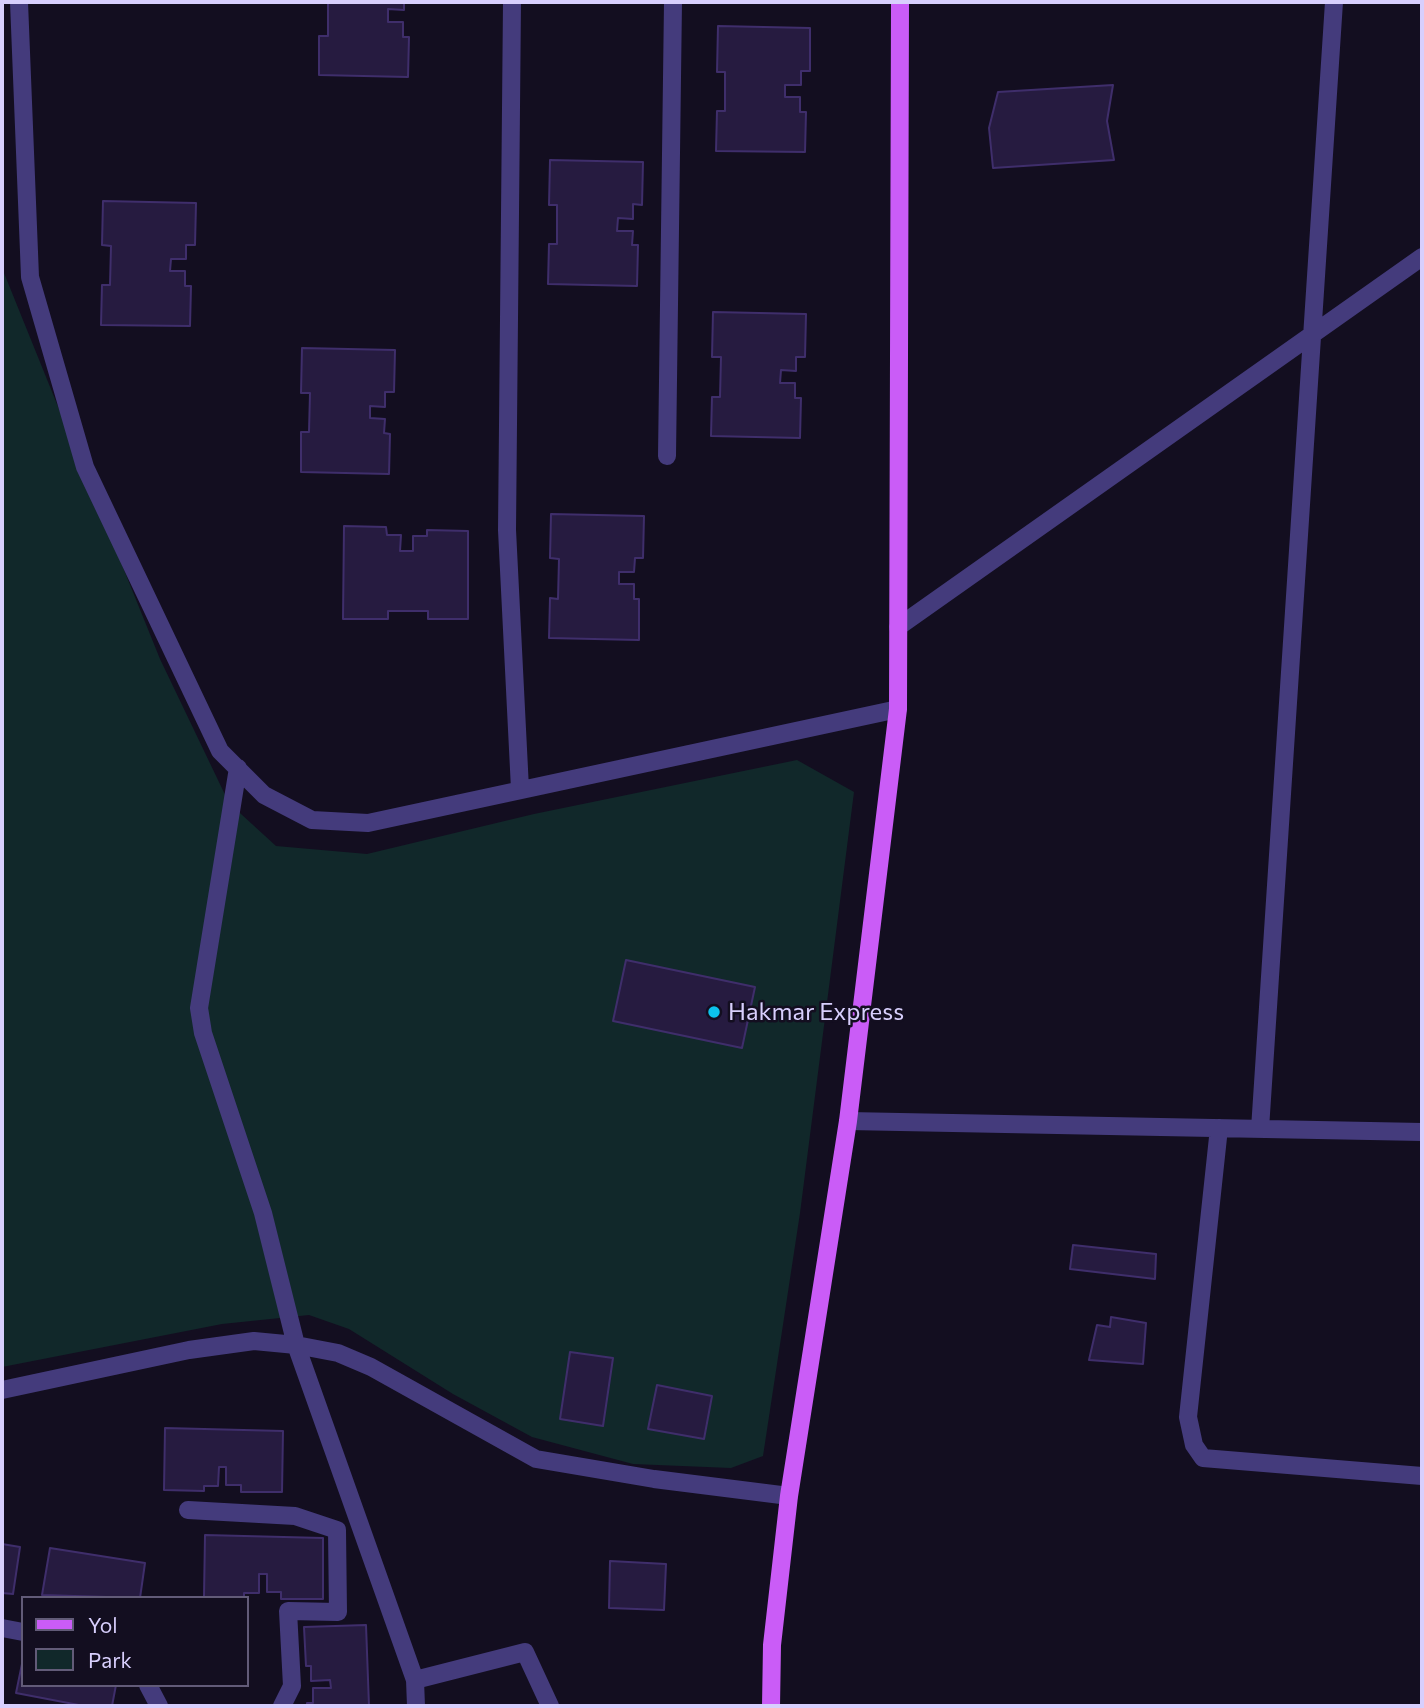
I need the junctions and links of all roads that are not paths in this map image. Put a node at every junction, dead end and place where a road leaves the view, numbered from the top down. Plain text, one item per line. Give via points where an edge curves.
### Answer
1 (19, 2) edge
2 (512, 2) edge
3 (673, 2) edge
4 (900, 2) edge
5 (1334, 2) edge
6 (1422, 257) edge
7 (1312, 335) junction
8 (667, 456) dead end
9 (898, 627) junction
10 (898, 709) junction
11 (238, 768) junction
12 (520, 789) junction
13 (848, 1121) junction
14 (1219, 1128) junction
15 (1260, 1129) junction
16 (1422, 1132) edge
17 (296, 1345) junction
18 (2, 1390) edge
19 (1422, 1476) edge
20 (789, 1496) junction
21 (188, 1510) dead end
22 (2, 1628) edge
23 (21, 1632) edge
24 (415, 1680) junction
25 (149, 1687) edge
26 (159, 1706) edge
27 (282, 1706) edge
28 (415, 1706) edge
29 (550, 1706) edge
30 (771, 1706) edge

1 - 11 street via 30,277 85,467 220,751
2 - 12 street via 507,530
3 - 8 street
4 - 9 main road
5 - 7 street
6 - 7 street
7 - 9 street
7 - 15 street
9 - 10 main road
10 - 12 street
10 - 13 main road
11 - 12 street via 264,795 312,820 368,823
11 - 17 street via 199,1008 263,1213
13 - 14 street
13 - 20 main road
14 - 15 street
14 - 19 street via 1188,1417 1194,1445 1203,1458
15 - 16 street
17 - 18 street via 254,1341 189,1350
17 - 20 street via 338,1353 371,1367 536,1459
17 - 24 street
20 - 30 main road via 772,1645
21 - 27 street via 295,1516 337,1530 338,1612 288,1611 292,1686
22 - 23 street
24 - 28 street
24 - 29 street via 525,1652
25 - 26 street

